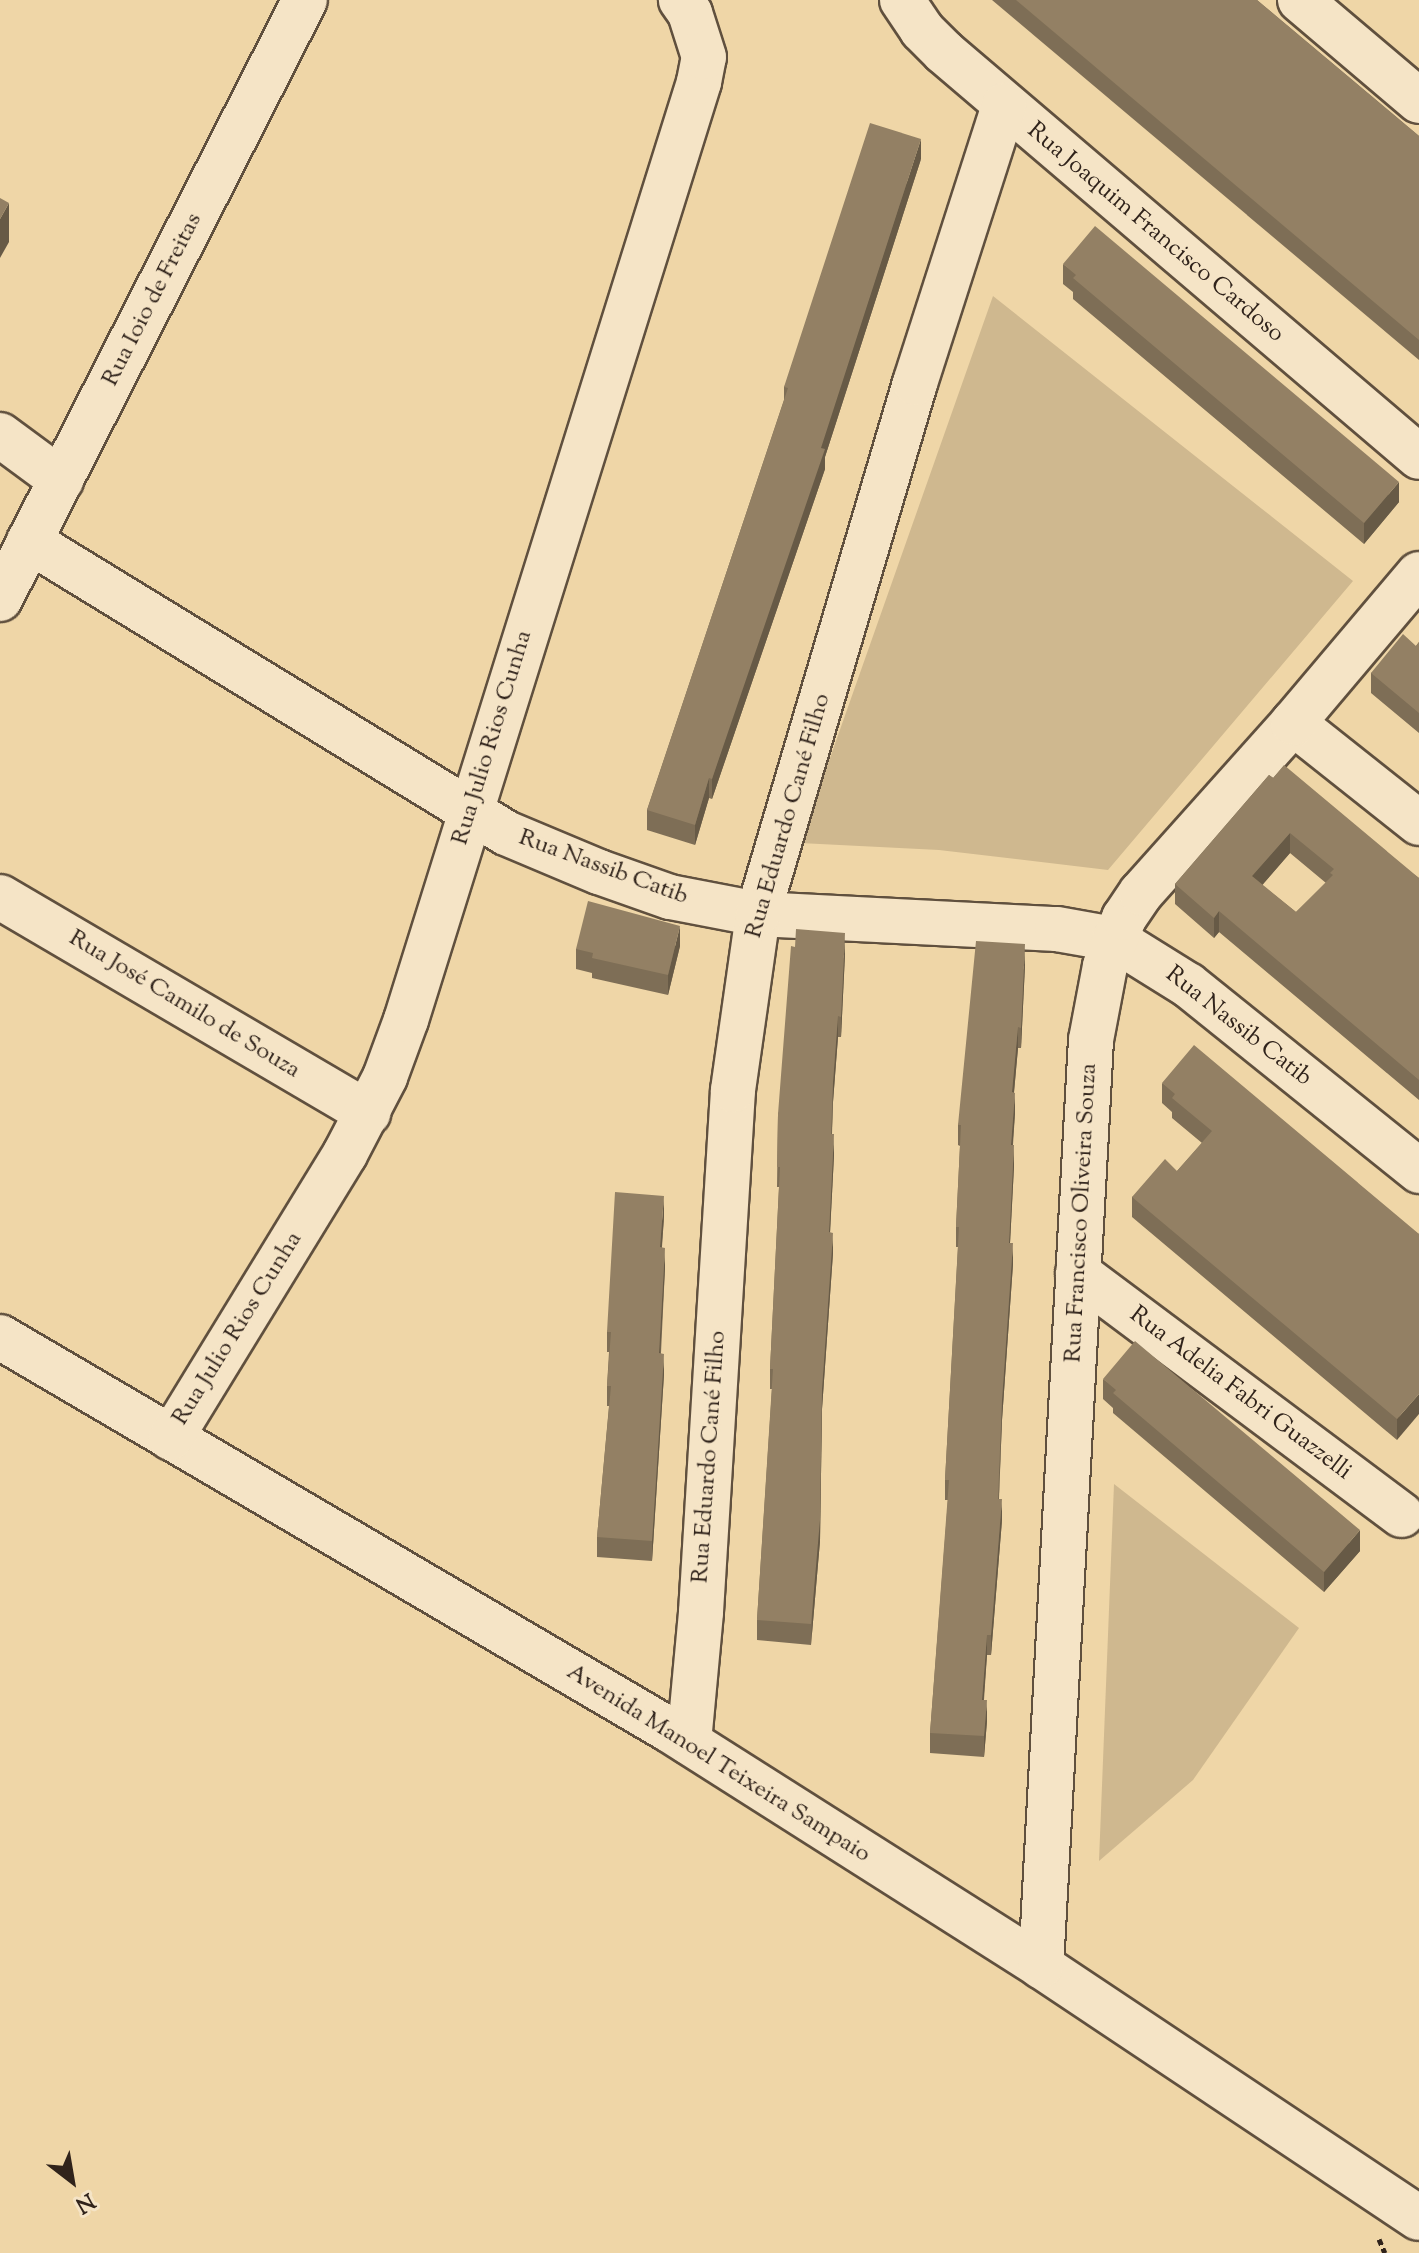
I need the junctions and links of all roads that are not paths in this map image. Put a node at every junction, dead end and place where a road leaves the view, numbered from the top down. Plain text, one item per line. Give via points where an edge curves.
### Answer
1 (305, 0) edge
2 (681, 0) edge
3 (902, 0) edge
4 (1300, 0) edge
5 (1419, 101) edge
6 (1004, 105) junction
7 (0, 435) edge
8 (1419, 457) edge
9 (61, 480) junction
10 (29, 541) junction
11 (1419, 574) edge
12 (0, 599) edge
13 (1293, 723) junction
14 (470, 810) junction
15 (1419, 823) edge
16 (0, 897) edge
17 (758, 914) junction
18 (1114, 939) junction
19 (368, 1113) junction
20 (1419, 1171) edge
21 (1078, 1273) junction
22 (0, 1337) edge
23 (171, 1438) junction
24 (1401, 1515) dead end
25 (689, 1742) junction
26 (1041, 1966) junction
27 (1419, 2218) edge

1 - 9 street, Rua Ioio de Freitas
2 - 14 street, Rua Julio Rios Cunha via 704,57 699,82
3 - 6 street, Rua Joaquim Francisco Cardoso via 922,30
4 - 5 street
6 - 8 street, Rua Joaquim Francisco Cardoso
6 - 17 street, Rua Eduardo Cané Filho via 915,383
7 - 9 street
9 - 10 street, Rua Ioio de Freitas
10 - 12 street, Rua Ioio de Freitas
10 - 14 street, Rua Nassib Catib
11 - 13 street, Rua Francisco Oliveira Souza
13 - 15 street
13 - 18 street, Rua Francisco Oliveira Souza via 1182,842 1141,893
14 - 17 street, Rua Nassib Catib via 506,833 599,872 670,897
14 - 19 street, Rua Julio Rios Cunha via 406,1020
16 - 19 street, Rua José Camilo de Souza
17 - 18 street, Rua Nassib Catib via 1057,929
17 - 25 street, Rua Eduardo Cané Filho via 733,1090
18 - 20 street, Rua Nassib Catib via 1188,985
18 - 21 street, Rua Francisco Oliveira Souza via 1091,1040
19 - 23 street, Rua Julio Rios Cunha
21 - 24 street, Rua Adelia Fabri Guazzelli
21 - 26 street, Rua Francisco Oliveira Souza
22 - 23 street, Avenida Manoel Teixeira Sampaio
23 - 25 street, Avenida Manoel Teixeira Sampaio
25 - 26 street, Avenida Manoel Teixeira Sampaio
26 - 27 street, Avenida Manoel Teixeira Sampaio

